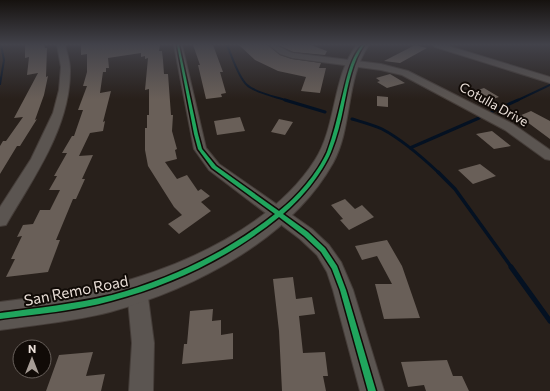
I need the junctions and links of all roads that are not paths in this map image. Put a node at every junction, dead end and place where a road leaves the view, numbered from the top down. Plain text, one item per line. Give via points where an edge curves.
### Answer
1 (65, 63) edge
2 (182, 63) edge
3 (355, 63) edge
4 (378, 63) edge
5 (496, 63) edge
6 (550, 80) edge
7 (550, 156) edge
8 (279, 214) junction
9 (0, 220) edge
10 (137, 290) junction
11 (0, 316) edge
12 (141, 391) edge
13 (372, 391) edge

1 - 9 street via 64,92 49,136
2 - 8 street via 196,134 204,155 220,171
3 - 8 street, San Remo Road via 324,162 296,199
4 - 7 street, Cotulla Drive via 413,76 509,127
5 - 6 street
8 - 10 street, San Remo Road via 248,237 211,259
8 - 13 street via 315,241 330,258 343,290
10 - 11 street, San Remo Road via 86,303
10 - 12 street via 143,343

